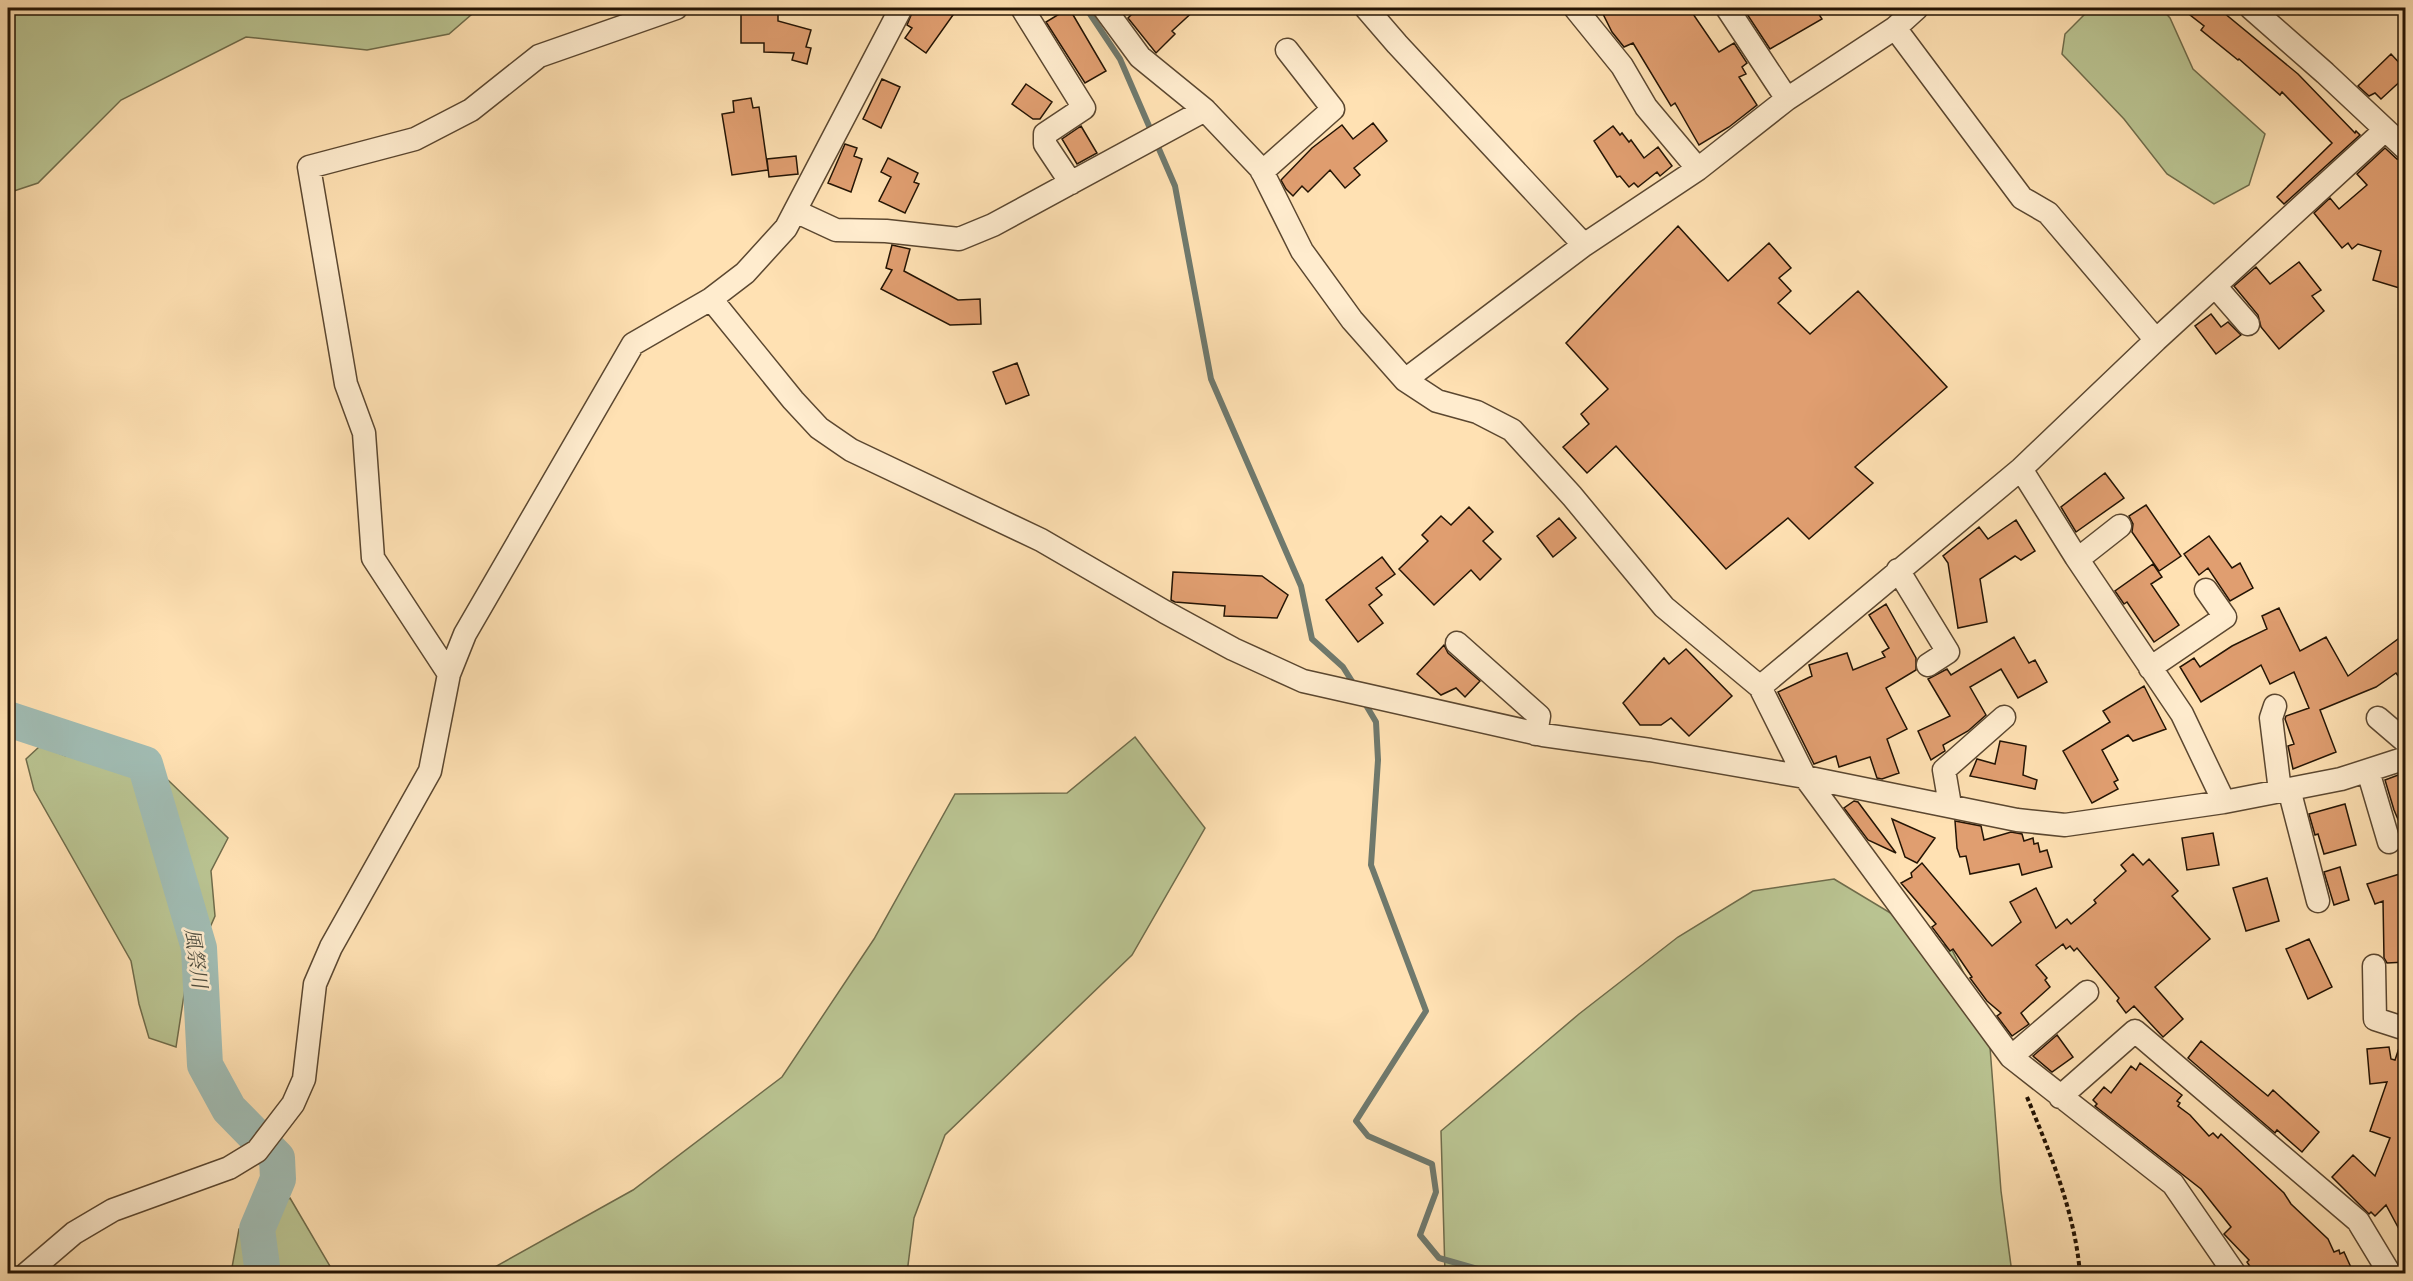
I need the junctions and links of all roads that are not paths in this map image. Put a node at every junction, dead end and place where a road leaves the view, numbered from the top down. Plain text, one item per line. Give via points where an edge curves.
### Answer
1 (676, 8) edge
2 (901, 8) edge
3 (1022, 8) edge
4 (1104, 8) edge
5 (1366, 8) edge
6 (1575, 8) edge
7 (1727, 8) edge
8 (1917, 8) edge
9 (2252, 8) edge
10 (1895, 28) junction
11 (1287, 50) dead end
12 (1786, 99) junction
13 (1205, 110) junction
14 (2385, 130) junction
15 (2406, 149) edge
16 (1698, 169) junction
17 (1262, 172) junction
18 (1071, 183) junction
19 (795, 211) junction
20 (1584, 245) junction
21 (2215, 286) junction
22 (711, 299) junction
23 (2248, 324) dead end
24 (2156, 340) junction
25 (1404, 380) junction
26 (2021, 469) junction
27 (2120, 526) dead end
28 (2078, 559) junction
29 (1898, 570) junction
30 (2206, 590) dead end
31 (1457, 643) dead end
32 (1928, 665) dead end
33 (2151, 668) junction
34 (449, 674) junction
35 (1760, 687) junction
36 (2275, 706) dead end
37 (2004, 717) dead end
38 (2378, 718) dead end
39 (1536, 734) junction
40 (2405, 755) edge
41 (2368, 771) junction
42 (1805, 777) junction
43 (2284, 790) junction
44 (2224, 802) junction
45 (1950, 805) junction
46 (2389, 842) dead end
47 (2318, 902) dead end
48 (2374, 966) dead end
49 (2087, 992) dead end
50 (2406, 1029) edge
51 (2011, 1057) junction
52 (2060, 1097) junction
53 (2391, 1270) edge
54 (27, 1274) edge
55 (2235, 1274) edge

1 - 34 street via 539,56 471,110 415,139 309,167 346,384 364,433 373,558
2 - 19 street
3 - 18 street via 1084,108 1045,134 1045,144
4 - 13 street via 1140,57
5 - 20 street
6 - 16 street via 1622,66 1646,107
7 - 12 street
8 - 10 street
9 - 14 street
10 - 12 street
10 - 24 street via 2022,198 2048,213
11 - 17 street via 1333,110
12 - 16 street
13 - 17 street
13 - 18 street
14 - 15 street
14 - 21 street
16 - 20 street
17 - 25 street via 1302,251 1352,320
18 - 19 street via 959,239 836,230
19 - 22 street via 786,228 745,273
20 - 25 street
21 - 23 street
21 - 24 street
22 - 34 street via 633,344 465,634
22 - 39 street via 793,400 819,428 851,450 1041,540 1233,649 1303,681
24 - 26 street
25 - 35 street via 1437,401 1478,412 1512,430 1664,607
26 - 28 street
26 - 29 street
27 - 28 street
28 - 33 street
29 - 32 street via 1948,652
29 - 35 street
30 - 33 street via 2225,617
31 - 39 street via 1539,716
33 - 44 street via 2182,714
34 - 54 street via 430,771 331,947 315,984 304,1079 293,1104 257,1151 229,1168 113,1210 74,1233
35 - 42 street
36 - 43 street via 2271,718
37 - 45 street via 1944,770
38 - 40 street
39 - 42 street
40 - 41 street
41 - 43 street
41 - 46 street
42 - 45 street
42 - 51 street
43 - 44 street
43 - 47 street
44 - 45 street via 2065,825 2018,820
48 - 50 street via 2375,1019
49 - 51 street
51 - 52 street
52 - 53 street via 2135,1031 2358,1221
52 - 55 street via 2173,1184

